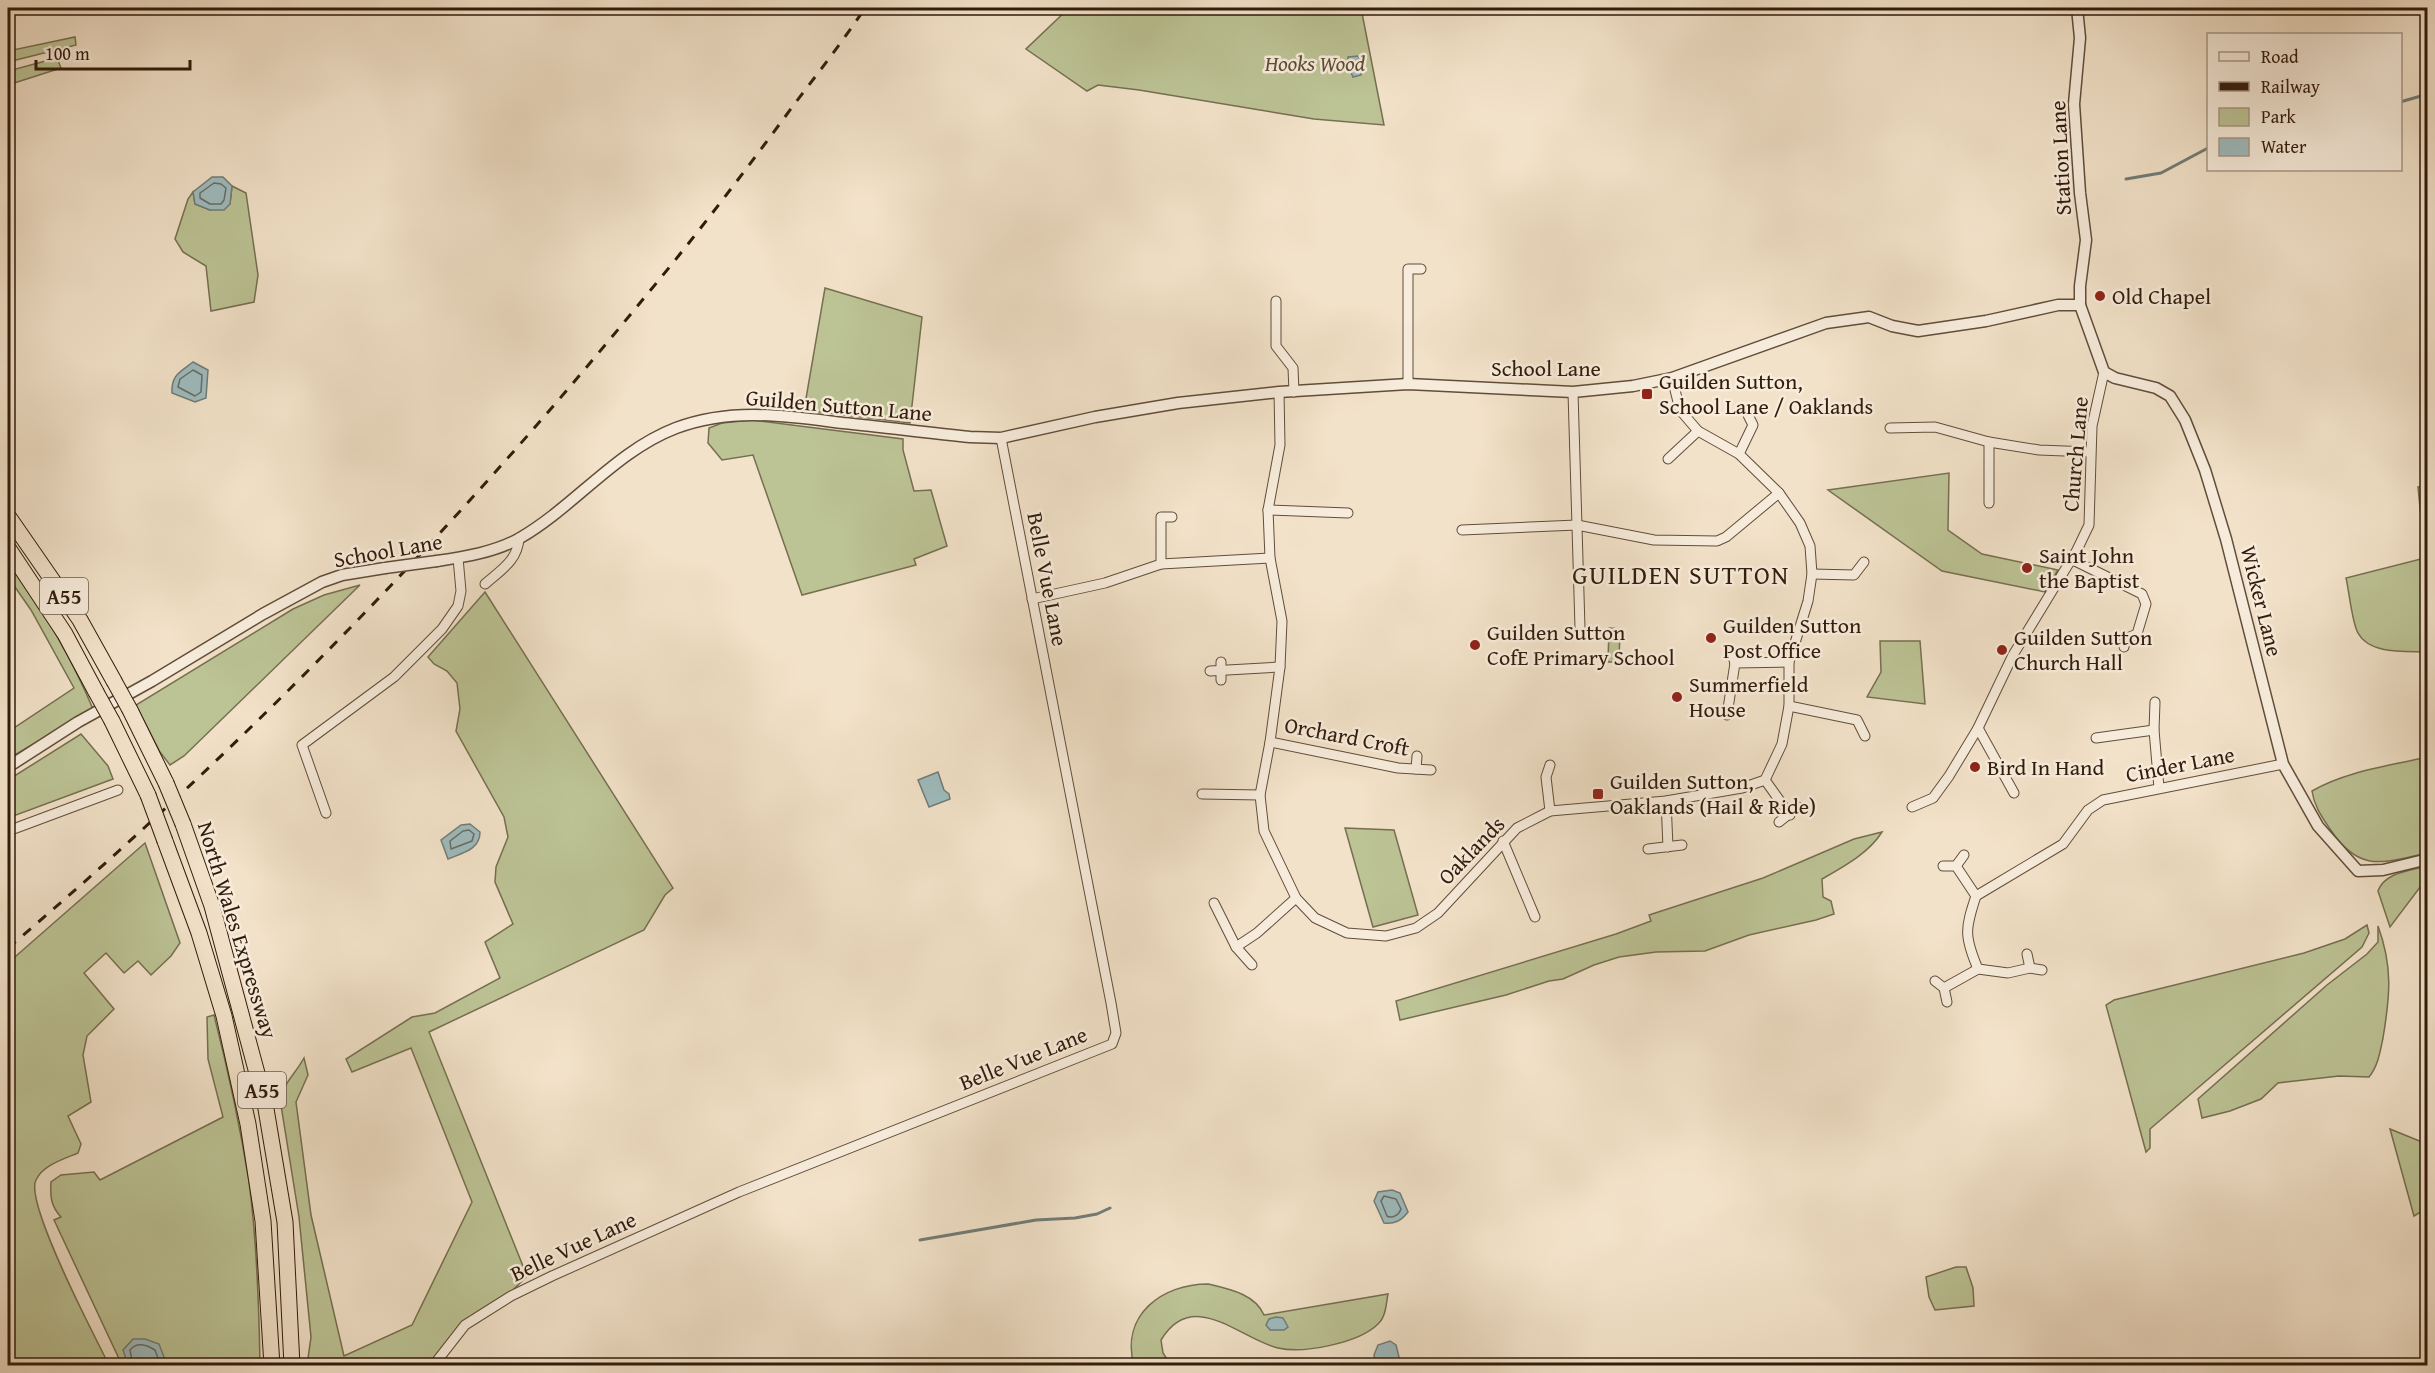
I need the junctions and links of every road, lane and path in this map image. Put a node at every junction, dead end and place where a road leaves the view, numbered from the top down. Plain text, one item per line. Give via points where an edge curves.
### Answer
1 (2077, 8) edge
2 (1421, 269) dead end
3 (1276, 301) dead end
4 (2080, 305) junction
5 (1276, 326) junction
6 (1287, 326) dead end
7 (2104, 372) junction
8 (1672, 378) junction
9 (1408, 384) junction
10 (1279, 392) junction
11 (1294, 392) junction
12 (1573, 392) junction
13 (1748, 415) dead end
14 (1764, 424) dead end
15 (1753, 425) junction
16 (1890, 428) dead end
17 (675, 429) joint
18 (1698, 431) junction
19 (1001, 438) junction
20 (1989, 442) junction
21 (1670, 452) dead end
22 (2090, 452) junction
23 (1739, 454) junction
24 (1779, 493) junction
25 (1989, 503) dead end
26 (1268, 510) junction
27 (1348, 512) dead end
28 (8, 516) edge
29 (1172, 517) dead end
30 (1577, 525) junction
31 (1462, 530) dead end
32 (519, 538) junction
33 (8, 548) edge
34 (458, 558) junction
35 (1270, 558) junction
36 (2071, 559) junction
37 (1864, 562) dead end
38 (1161, 564) junction
39 (1812, 574) junction
40 (1854, 575) junction
41 (485, 584) dead end
42 (1859, 585) dead end
43 (1032, 599) junction
44 (1580, 628) dead end
45 (2137, 634) junction
46 (2148, 638) dead end
47 (2124, 647) dead end
48 (1731, 651) dead end
49 (1789, 662) junction
50 (1735, 663) junction
51 (1280, 667) junction
52 (1210, 671) dead end
53 (2155, 702) dead end
54 (1789, 706) junction
55 (1727, 715) dead end
56 (1978, 728) junction
57 (2154, 730) junction
58 (1865, 736) dead end
59 (2096, 738) dead end
60 (1270, 742) junction
61 (1417, 756) dead end
62 (2283, 764) junction
63 (1550, 765) dead end
64 (8, 767) edge
65 (1416, 769) junction
66 (1431, 770) dead end
67 (1765, 780) junction
68 (1215, 783) dead end
69 (2159, 788) junction
70 (118, 790) dead end
71 (2014, 793) dead end
72 (1202, 794) dead end
73 (1214, 794) junction
74 (1260, 795) junction
75 (1666, 801) junction
76 (1798, 807) dead end
77 (1912, 807) dead end
78 (1550, 811) junction
79 (326, 813) dead end
80 (1790, 815) junction
81 (1779, 822) dead end
82 (8, 831) edge
83 (1503, 841) junction
84 (1682, 845) dead end
85 (1668, 847) junction
86 (1648, 849) dead end
87 (1964, 855) dead end
88 (2427, 859) edge
89 (1943, 866) dead end
90 (1956, 866) junction
91 (1976, 896) junction
92 (1296, 898) junction
93 (1214, 903) dead end
94 (1535, 917) dead end
95 (1236, 947) junction
96 (2028, 954) dead end
97 (1251, 965) dead end
98 (2030, 968) junction
99 (1978, 969) junction
100 (2042, 970) dead end
101 (1935, 981) dead end
102 (1944, 988) junction
103 (1947, 1002) dead end
104 (272, 1365) edge
105 (291, 1365) edge
106 (432, 1365) edge

1 - 4 street, Station Lane via 2080,38 2074,104 2086,240
2 - 9 street via 1408,269
3 - 5 street
4 - 7 street
4 - 8 street, School Lane via 2058,304 1986,321 1918,331 1869,317 1826,323
5 - 6 street
5 - 11 street via 1276,346 1293,368
7 - 22 street, Church Lane
7 - 62 street, Wicker Lane via 2170,396 2185,420 2226,539
8 - 12 street, School Lane
8 - 18 street via 1680,410
9 - 11 street, School Lane
9 - 12 street, School Lane
10 - 11 street, School Lane
10 - 19 street, School Lane via 1178,403
10 - 26 street, Oaklands via 1280,445
12 - 30 street
13 - 15 street
14 - 15 street
15 - 23 street
16 - 20 street via 1935,427
17 - 19 street, Guilden Sutton Lane via 732,414 773,415
17 - 32 street, School Lane via 625,458
18 - 21 street
18 - 23 street
19 - 43 street, Belle Vue Lane
20 - 22 street via 2039,450
20 - 25 street
22 - 36 street, Church Lane via 2088,525
23 - 24 street
24 - 30 street via 1717,541 1654,540
24 - 39 street via 1810,546
26 - 27 street
26 - 35 street, Oaklands
28 - 105 highway, North Wales Expressway / A55, bridge via 80,620 130,710 166,783 212,906 265,1103 285,1222
29 - 38 street via 1161,518
30 - 31 street
30 - 44 street
32 - 34 street, School Lane
32 - 41 street via 514,558
33 - 104 highway, North Wales Expressway / A55, bridge via 65,634 112,721 148,795 199,933 224,1016 248,1124 263,1221
34 - 64 street, School Lane, bridge via 342,575 322,582 78,722
34 - 79 street via 458,606 442,628 394,677 302,745
35 - 38 street
35 - 51 street, Oaklands via 1282,621
36 - 45 street via 2142,594 2146,604
36 - 56 street, Church Lane via 2013,655
37 - 40 street
38 - 43 street via 1105,583
39 - 40 street
39 - 49 street
40 - 42 street
43 - 106 street, Belle Vue Lane via 1111,1003 1116,1033 1112,1044 739,1192 552,1276 465,1325
45 - 46 street
45 - 47 street via 2125,639
48 - 50 street
49 - 50 street
49 - 54 street
50 - 55 street
51 - 52 street
51 - 60 street, Oaklands
53 - 57 street
54 - 58 street via 1857,720
54 - 67 street via 1782,744
56 - 71 street
56 - 77 street, Church Lane via 1933,798
57 - 59 street
57 - 69 street
60 - 65 street, Orchard Croft
60 - 74 street, Oaklands
61 - 65 street, Orchard Croft
62 - 69 street, Cinder Lane
62 - 88 street, Wicker Lane via 2318,826 2358,871 2383,870
63 - 78 street via 1542,777
65 - 66 street, Orchard Croft
67 - 75 street, Oaklands via 1742,788
67 - 80 street
68 - 73 street
69 - 91 street, Cinder Lane via 2103,800 2088,810 2063,843
70 - 82 street
72 - 73 street
73 - 74 street
74 - 92 street, Oaklands via 1264,831
75 - 78 street, Oaklands
75 - 85 street
76 - 80 street
78 - 83 street, Oaklands
80 - 81 street
83 - 92 street, Oaklands via 1438,913 1416,928 1386,936 1347,933 1315,918
83 - 94 street
84 - 85 street
85 - 86 street
87 - 90 street
89 - 90 street
90 - 91 street
91 - 99 street via 1966,924 1968,945
92 - 95 street
93 - 95 street
95 - 97 street
96 - 98 street
98 - 99 street via 2008,973
98 - 100 street
99 - 102 street
101 - 102 street
102 - 103 street

